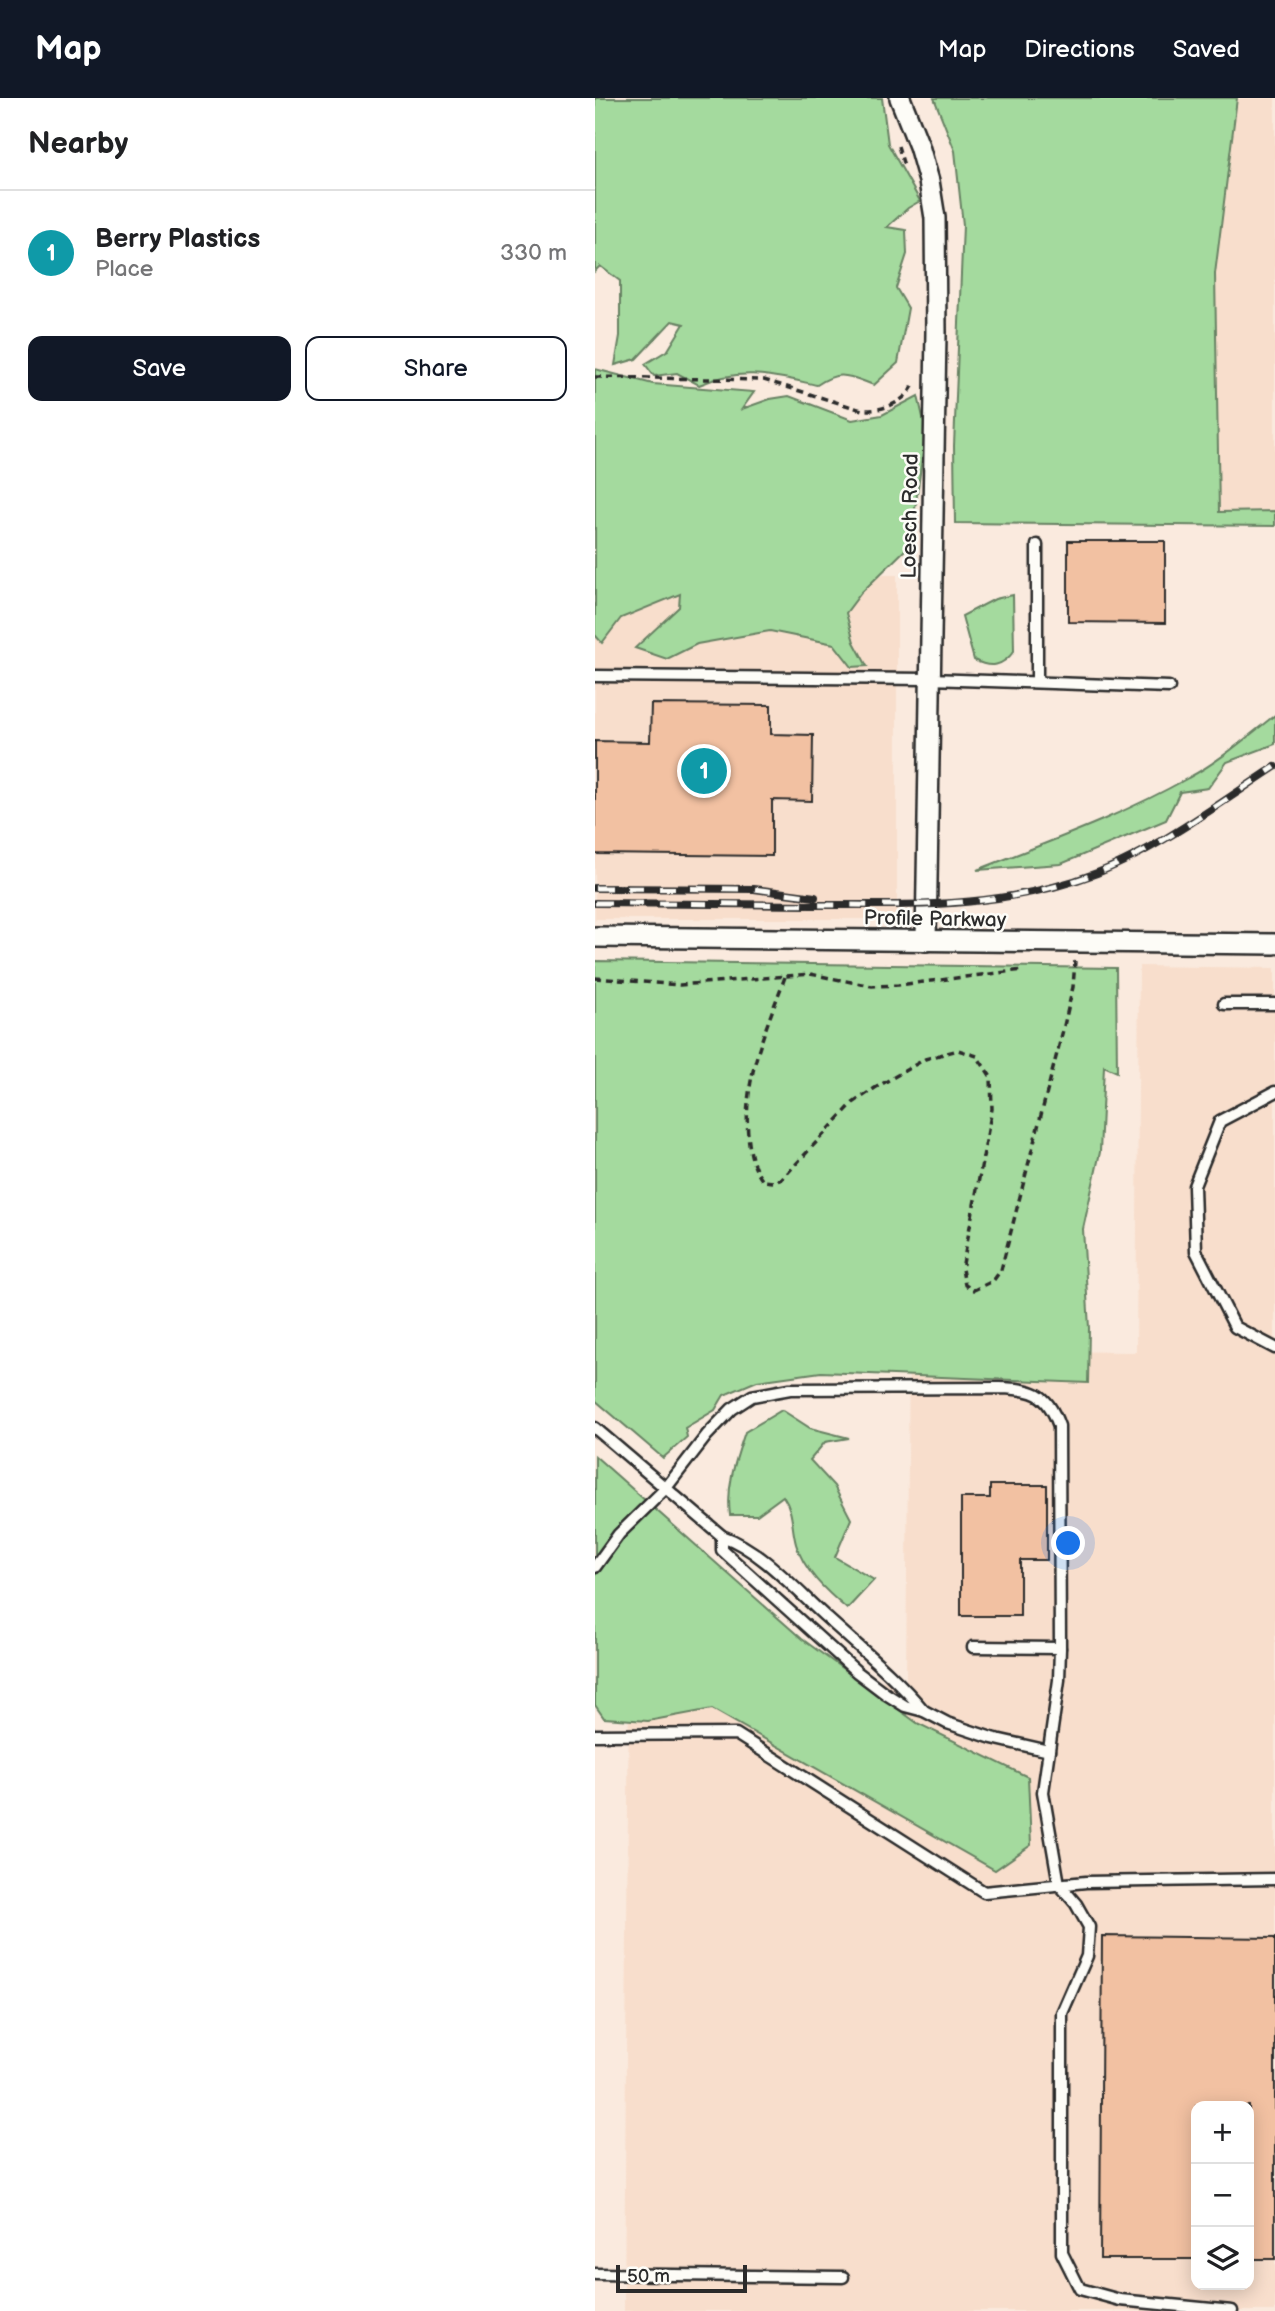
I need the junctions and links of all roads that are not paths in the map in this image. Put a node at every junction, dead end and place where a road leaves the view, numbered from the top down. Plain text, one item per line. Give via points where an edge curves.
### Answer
1 (899, 98) edge
2 (1037, 545) dead end
3 (595, 676) edge
4 (930, 679) junction
5 (1037, 682) junction
6 (1168, 687) dead end
7 (595, 937) edge
8 (926, 941) junction
9 (1275, 944) edge
10 (1224, 1004) dead end
11 (1275, 1004) edge
12 (1275, 1092) edge
13 (1275, 1348) edge
14 (595, 1428) edge
15 (666, 1488) junction
16 (722, 1536) junction
17 (595, 1567) edge
18 (973, 1647) dead end
19 (1060, 1648) junction
20 (924, 1711) junction
21 (595, 1735) edge
22 (1049, 1751) junction
23 (1275, 1879) edge
24 (1059, 1884) junction
25 (595, 2274) edge
26 (843, 2277) dead end
27 (1232, 2311) edge

1 - 4 street, Loesch Road via 919,146 935,218
2 - 5 lane
3 - 4 lane
4 - 5 lane
4 - 8 street, Loesch Road
5 - 6 lane
7 - 8 street, Profile Parkway
8 - 9 street, Profile Parkway
10 - 11 lane
12 - 13 lane via 1220,1121 1194,1186 1196,1251 1235,1327
14 - 15 lane
15 - 16 lane
15 - 17 lane via 619,1534
15 - 19 lane via 707,1435 752,1396 790,1389 1026,1389 1053,1408 1059,1426
16 - 20 lane via 739,1542 780,1575
16 - 20 lane via 722,1550 856,1672 905,1706
18 - 19 lane
19 - 22 lane
20 - 22 lane via 992,1738
21 - 24 lane via 736,1734 984,1892
22 - 24 lane via 1043,1792
23 - 24 lane
24 - 27 lane via 1089,1927 1087,1956 1062,2013 1062,2253 1080,2289 1119,2300
25 - 26 lane

